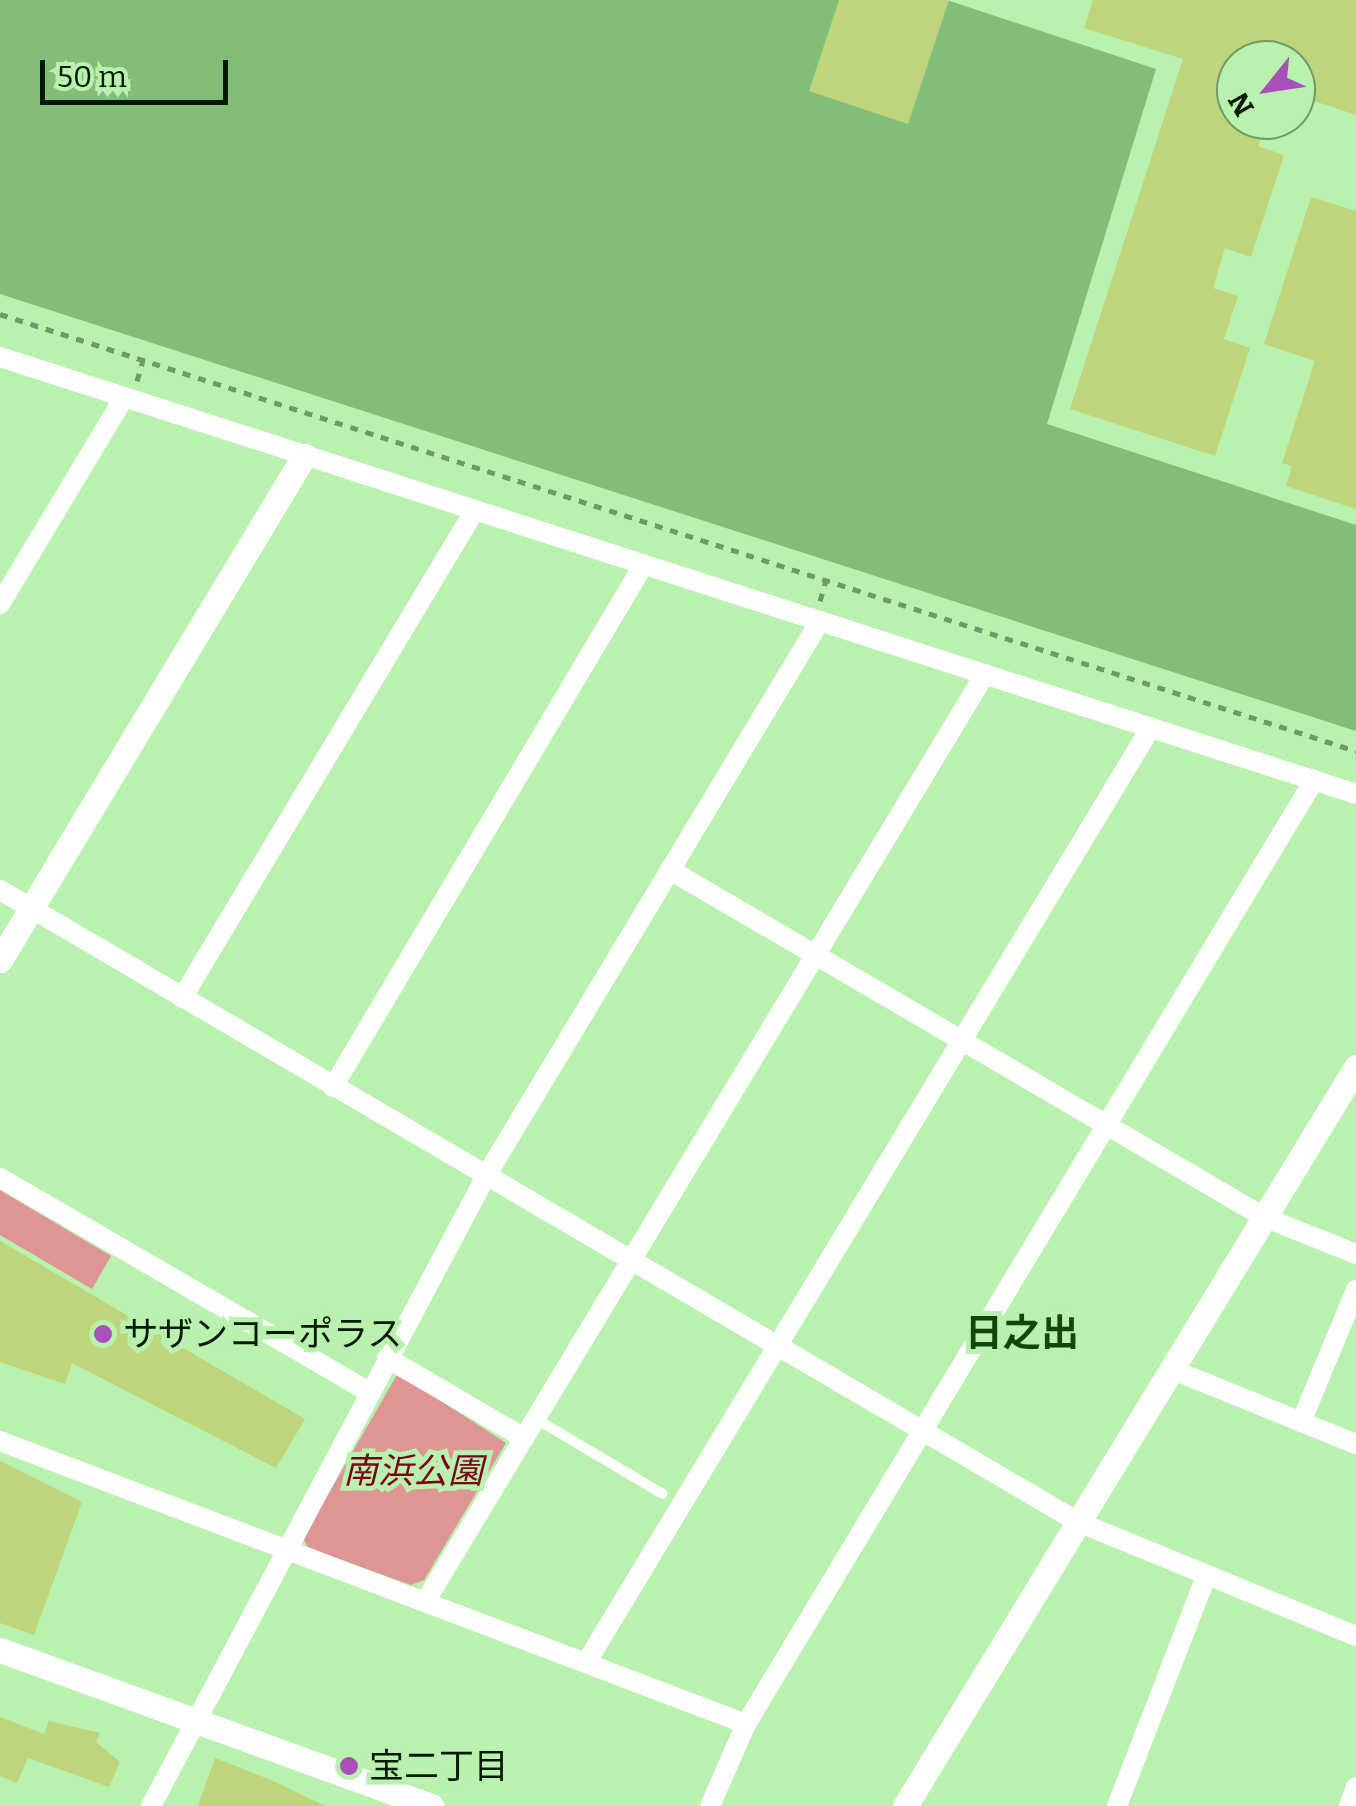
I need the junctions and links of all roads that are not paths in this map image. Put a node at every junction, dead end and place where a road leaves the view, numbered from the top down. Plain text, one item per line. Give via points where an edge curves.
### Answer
1 (0, 358) edge
2 (124, 398) junction
3 (304, 456) junction
4 (475, 510) junction
5 (644, 564) junction
6 (0, 604) edge
7 (820, 621) junction
8 (985, 674) junction
9 (1150, 727) junction
10 (1314, 780) junction
11 (1356, 794) edge
12 (670, 870) junction
13 (0, 890) edge
14 (31, 908) junction
15 (816, 955) junction
16 (0, 960) edge
17 (182, 998) junction
18 (962, 1040) junction
19 (1355, 1070) edge
20 (334, 1087) junction
21 (1106, 1125) junction
22 (486, 1176) junction
23 (0, 1178) edge
24 (1264, 1217) junction
25 (1356, 1254) edge
26 (631, 1260) junction
27 (1356, 1290) edge
28 (777, 1346) junction
29 (387, 1358) junction
30 (1171, 1369) junction
31 (368, 1392) junction
32 (536, 1419) junction
33 (1301, 1422) junction
34 (923, 1431) junction
35 (524, 1438) junction
36 (0, 1441) edge
37 (1356, 1444) edge
38 (664, 1494) dead end
39 (1078, 1522) junction
40 (284, 1549) junction
41 (1206, 1577) junction
42 (425, 1602) junction
43 (1356, 1636) edge
44 (0, 1650) edge
45 (586, 1663) junction
46 (194, 1719) junction
47 (746, 1724) junction
48 (1356, 1787) edge
49 (151, 1806) edge
50 (432, 1806) edge
51 (710, 1806) edge
52 (905, 1806) edge
53 (1117, 1806) edge
54 (1348, 1806) edge

1 - 2 street
2 - 3 street
2 - 6 street
3 - 4 street
3 - 14 street
4 - 5 street
4 - 17 street
5 - 7 street
5 - 20 street
7 - 8 street
7 - 12 street
8 - 9 street
8 - 15 street
9 - 10 street
9 - 18 street
10 - 11 street
10 - 21 street
12 - 15 street
12 - 22 street
13 - 14 street
14 - 16 street
14 - 17 street
15 - 18 street
15 - 26 street
17 - 20 street
18 - 21 street
18 - 28 street
19 - 24 street
20 - 22 street
21 - 24 street
21 - 34 street
22 - 26 street
22 - 29 street
23 - 31 street
24 - 25 street
24 - 30 street
26 - 28 street
26 - 32 street
27 - 33 street
28 - 34 street
28 - 45 street
29 - 31 street
29 - 35 street
30 - 33 street
30 - 39 street
31 - 40 street
32 - 35 street
32 - 38 lane
33 - 37 street
34 - 39 street
34 - 47 street
35 - 42 street
36 - 40 street
39 - 41 street
39 - 52 street
40 - 42 street
40 - 46 street
41 - 43 street
41 - 53 street
42 - 45 street
44 - 46 street
45 - 47 street
46 - 49 street
46 - 50 street
47 - 51 street
48 - 54 street

